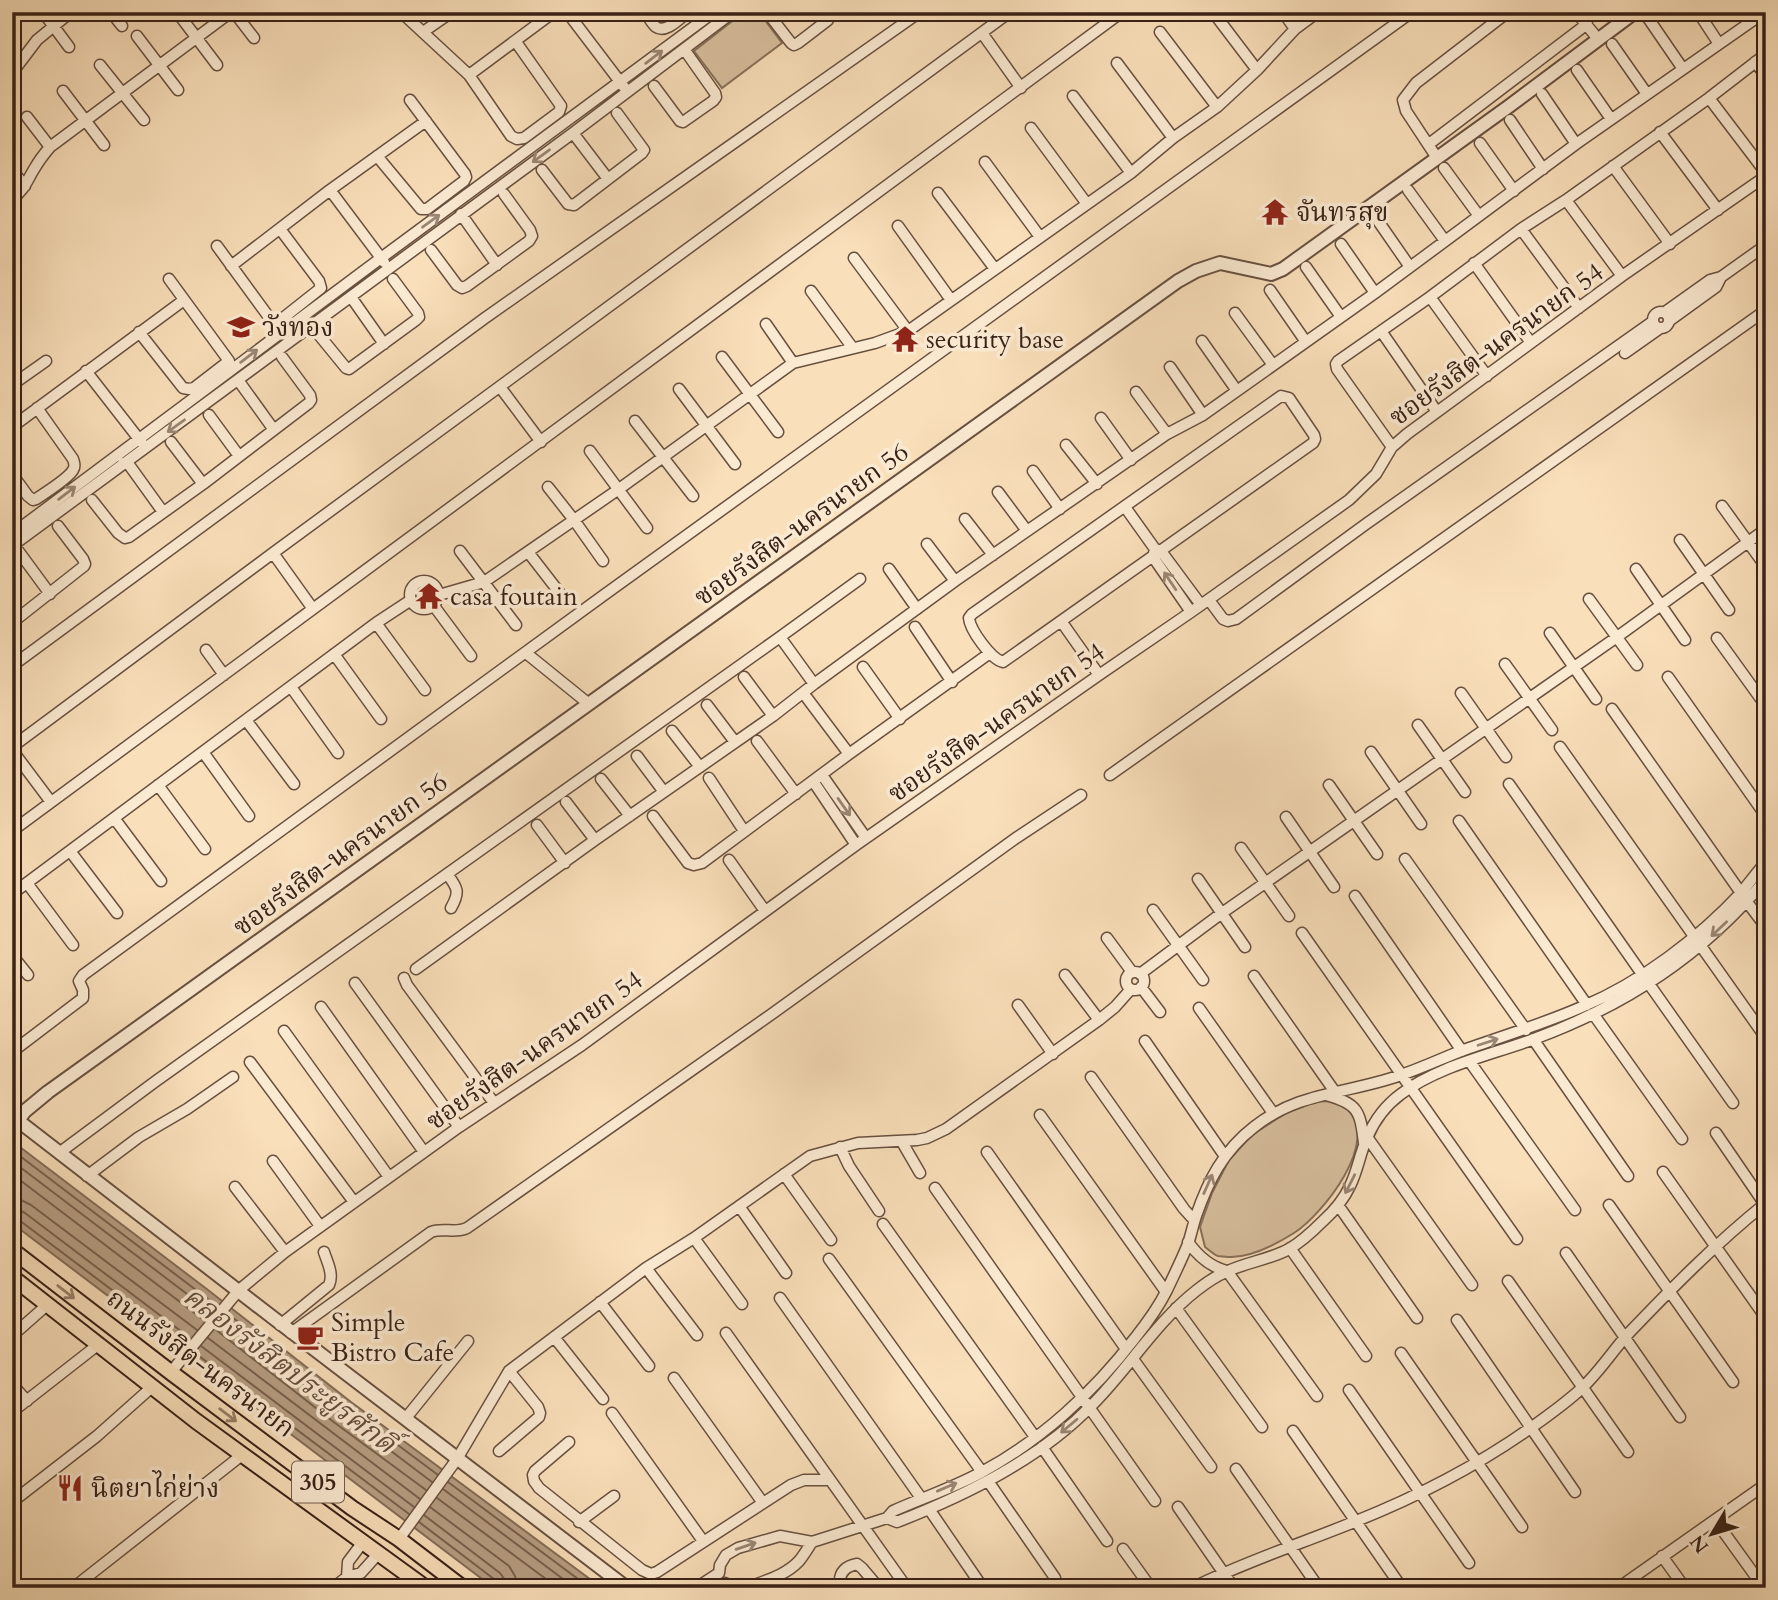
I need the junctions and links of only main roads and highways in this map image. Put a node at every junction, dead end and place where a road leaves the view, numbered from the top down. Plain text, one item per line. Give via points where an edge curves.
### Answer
1 (12, 1250) edge
2 (12, 1277) edge
3 (167, 1369) junction
4 (183, 1381) junction
5 (151, 1386) junction
6 (173, 1403) junction
7 (426, 1588) edge
8 (463, 1588) edge

1 -> 3 main road, ถนนรังสิต-นครนายก / 305
2 - 5 main road, ถนนรังสิต-นครนายก / 305
3 - 4 main road, ถนนรังสิต-นครนายก / 305
3 - 5 main road
4 - 6 main road via 174,1389
4 -> 8 main road, ถนนรังสิต-นครนายก / 305 via 352,1508 403,1534
5 - 6 main road, ถนนรังสิต-นครนายก / 305
6 - 7 main road, ถนนรังสิต-นครนายก / 305

